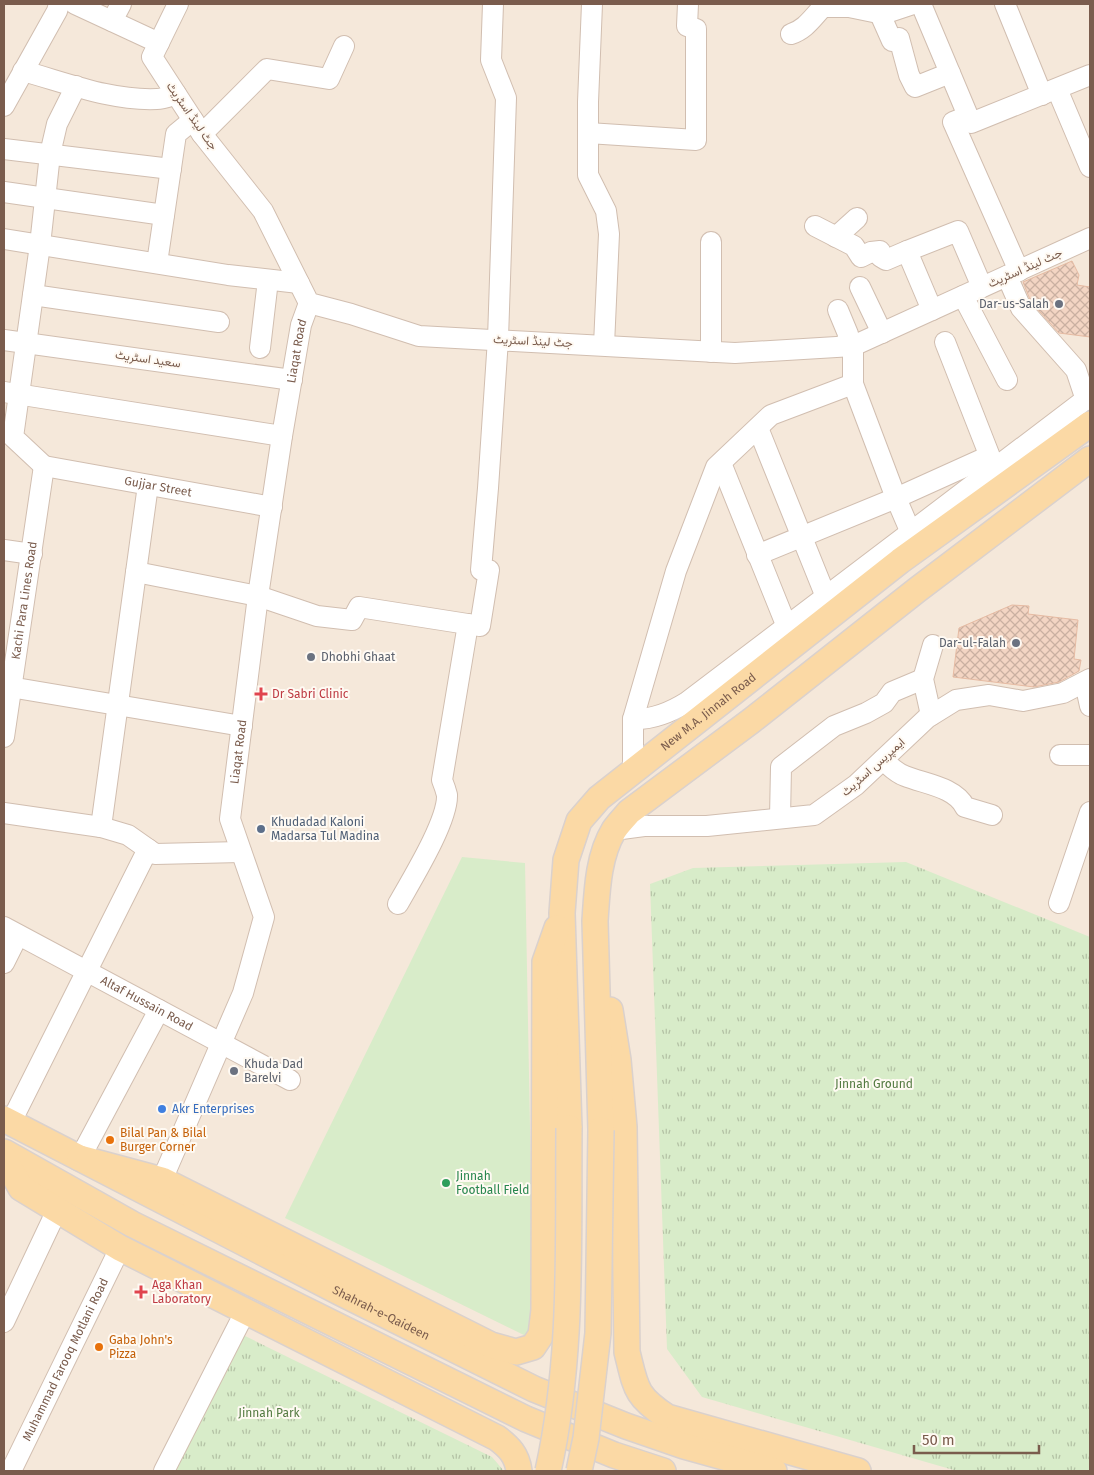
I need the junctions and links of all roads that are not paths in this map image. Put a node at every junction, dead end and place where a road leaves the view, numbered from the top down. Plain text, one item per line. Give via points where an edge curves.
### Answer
1 (59, 4) edge
2 (75, 4) edge
3 (178, 4) edge
4 (493, 4) edge
5 (592, 4) edge
6 (688, 4) edge
7 (912, 4) edge
8 (920, 4) edge
9 (1005, 4) edge
10 (828, 5) edge
11 (116, 12) edge
12 (880, 14) junction
13 (791, 34) dead end
14 (159, 43) junction
15 (344, 46) dead end
16 (23, 71) junction
17 (950, 73) junction
18 (1090, 75) edge
19 (76, 86) junction
20 (1049, 92) junction
21 (176, 94) junction
22 (4, 106) edge
23 (968, 116) junction
24 (198, 127) junction
25 (588, 133) junction
26 (4, 149) edge
27 (50, 154) junction
28 (1090, 167) edge
29 (171, 169) junction
30 (4, 192) edge
31 (46, 197) junction
32 (164, 215) junction
33 (857, 218) dead end
34 (815, 226) dead end
35 (836, 237) junction
36 (4, 239) edge
37 (711, 242) dead end
38 (1089, 242) edge
39 (40, 245) junction
40 (907, 251) junction
41 (157, 264) junction
42 (1013, 274) junction
43 (268, 280) junction
44 (299, 283) junction
45 (860, 287) dead end
46 (982, 287) junction
47 (33, 295) junction
48 (963, 296) junction
49 (309, 303) junction
50 (838, 310) dead end
51 (932, 310) junction
52 (219, 322) dead end
53 (882, 333) junction
54 (498, 339) junction
55 (4, 340) edge
56 (26, 342) junction
57 (946, 342) dead end
58 (604, 345) junction
59 (850, 346) junction
60 (260, 348) dead end
61 (711, 352) junction
62 (292, 380) junction
63 (1007, 380) dead end
64 (853, 384) junction
65 (11, 393) edge
66 (1088, 398) edge
67 (1090, 424) edge
68 (758, 428) junction
69 (282, 436) junction
70 (1090, 460) edge
71 (721, 463) junction
72 (992, 463) junction
73 (44, 466) junction
74 (148, 485) junction
75 (896, 498) junction
76 (272, 507) junction
77 (911, 532) junction
78 (801, 537) junction
79 (4, 550) edge
80 (32, 554) junction
81 (758, 555) junction
82 (136, 572) junction
83 (258, 596) junction
84 (826, 597) junction
85 (474, 625) junction
86 (787, 627) junction
87 (933, 645) dead end
88 (923, 679) junction
89 (1087, 681) edge
90 (8, 686) edge
91 (118, 704) junction
92 (1090, 706) edge
93 (931, 715) junction
94 (633, 719) junction
95 (242, 726) junction
96 (4, 737) edge
97 (1060, 755) dead end
98 (1090, 755) edge
99 (882, 760) junction
100 (633, 772) junction
101 (1090, 812) edge
102 (4, 813) edge
103 (992, 815) dead end
104 (780, 818) junction
105 (101, 827) junction
106 (614, 830) junction
107 (148, 849) junction
108 (241, 852) junction
109 (1083, 860) edge
110 (1059, 903) dead end
111 (398, 904) dead end
112 (562, 913) junction
113 (595, 922) junction
114 (11, 931) edge
115 (4, 963) edge
116 (87, 972) junction
117 (159, 1010) junction
118 (222, 1044) junction
119 (290, 1080) dead end
120 (7, 1120) edge
121 (4, 1152) edge
122 (4, 1158) edge
123 (80, 1158) junction
124 (162, 1180) junction
125 (57, 1210) junction
126 (120, 1248) junction
127 (245, 1312) junction
128 (4, 1322) edge
129 (11, 1471) edge
130 (164, 1471) edge
131 (519, 1471) edge
132 (548, 1471) edge
133 (579, 1471) edge
134 (663, 1471) edge
135 (774, 1471) edge
136 (858, 1471) edge

1 - 16 street
2 - 11 street
3 - 14 street, جٹ لینڈ اسٹریٹ
4 - 54 street via 491,60 506,98
5 - 25 street
6 - 25 street via 686,26 696,29 696,140
7 - 12 street
8 - 17 street
9 - 20 street
10 - 12 street
10 - 13 street via 808,25
11 - 14 street
12 - 17 street via 892,41 899,38 915,87
14 - 21 street, جٹ لینڈ اسٹریٹ via 152,57
15 - 24 street via 328,79 267,69
16 - 19 street
16 - 22 street
17 - 23 street
18 - 20 street
19 - 21 street via 93,92 144,98 159,99
19 - 27 street via 57,124
20 - 23 street via 971,123
20 - 28 street
21 - 24 street, جٹ لینڈ اسٹریٹ
23 - 42 street via 952,122
24 - 29 street via 176,134
24 - 44 street, جٹ لینڈ اسٹریٹ via 263,211
25 - 58 street via 588,175 606,211 609,234
26 - 27 street
27 - 29 street
27 - 31 street
29 - 32 street
30 - 31 street
31 - 32 street
31 - 39 street
32 - 41 street
33 - 35 street
34 - 35 street
35 - 40 street via 854,246 861,257 880,251 886,260
36 - 39 street
37 - 61 street
38 - 42 street, جٹ لینڈ اسٹریٹ
39 - 41 street
39 - 47 street
40 - 46 street via 958,231
40 - 51 street
41 - 43 street
42 - 46 street, جٹ لینڈ اسٹریٹ
42 - 66 street via 1021,308 1076,370
43 - 44 street
43 - 60 street
44 - 49 street, جٹ لینڈ اسٹریٹ
45 - 53 street
46 - 48 street, جٹ لینڈ اسٹریٹ
47 - 52 street
47 - 56 street
48 - 51 street, جٹ لینڈ اسٹریٹ
48 - 63 street
49 - 54 street, جٹ لینڈ اسٹریٹ via 419,336
49 - 62 street, Liaqat Road via 301,325
50 - 59 street
51 - 53 street, جٹ لینڈ اسٹریٹ
53 - 59 street, جٹ لینڈ اسٹریٹ
54 - 58 street, جٹ لینڈ اسٹریٹ
54 - 85 street via 481,570 489,570
55 - 56 street, سعید اسٹریٹ
56 - 62 street, سعید اسٹریٹ
56 - 65 street
57 - 72 street
58 - 61 street, جٹ لینڈ اسٹریٹ
59 - 61 street, جٹ لینڈ اسٹریٹ
59 - 64 street
62 - 69 street, Liaqat Road
64 - 68 street via 771,415
64 - 75 street
65 - 69 street
65 - 73 street via 13,437
66 - 72 street
67 - 100 main road, New M.A. Jinnah Road via 900,562
68 - 71 street
68 - 78 street
69 - 76 street, Liaqat Road
70 - 106 main road via 629,812
71 - 81 street
71 - 94 street via 716,467 676,571
72 - 75 street
72 - 77 street
73 - 74 street, Gujjar Street
73 - 80 street, Kachi Para Lines Road
74 - 76 street, Gujjar Street
74 - 82 street
75 - 77 street
75 - 78 street
76 - 83 street, Liaqat Road
77 - 84 street
78 - 81 street
78 - 84 street
79 - 80 street
80 - 90 street, Kachi Para Lines Road
81 - 86 street
82 - 83 street
82 - 91 street
83 - 85 street via 317,616 352,620 359,608
83 - 95 street, Liaqat Road
84 - 86 street
85 - 111 street via 442,780 447,795 441,824
86 - 94 street via 670,713
87 - 88 street
88 - 93 street
88 - 104 street via 892,692 884,703 866,713 834,726 781,767
89 - 92 street
89 - 93 street, ایمپریس اسٹریٹ via 1063,693 1023,701 989,695 956,700
90 - 91 street
90 - 96 street, Kachi Para Lines Road
91 - 95 street
91 - 105 street
93 - 99 street, ایمپریس اسٹریٹ
94 - 100 street
95 - 108 street, Liaqat Road via 230,819
97 - 98 street
99 - 103 street via 896,772 961,798 965,807
99 - 104 street, ایمپریس اسٹریٹ via 856,785 814,815
100 - 112 main road, New M.A. Jinnah Road via 599,798 579,821 566,860
101 - 109 street
102 - 105 street
104 - 106 street, ایمپریس اسٹریٹ via 707,826 644,826
105 - 107 street via 128,835
106 - 113 main road via 603,855
107 - 108 street via 155,854
107 - 116 street
108 - 118 street, Liaqat Road via 264,918 243,993
109 - 110 street
112 - 124 main road via 545,962 544,1310 541,1335 534,1347 516,1352 491,1345
112 - 132 main road, New M.A. Jinnah Road, bridge via 569,1128 567,1334 555,1440
113 - 133 main road, bridge via 601,1130 598,1333
113 - 136 main road via 618,1060 624,1127 627,1352 635,1386 648,1404 667,1417
114 - 115 street
114 - 116 street, Altaf Hussain Road
116 - 117 street, Altaf Hussain Road
116 - 120 street
117 - 118 street, Altaf Hussain Road
117 - 123 street
118 - 119 street, Altaf Hussain Road
118 - 124 street, Liaqat Road
120 - 123 main road, Shahrah-e-Qaideen
121 - 134 main road via 132,1224 518,1414 614,1455
122 - 125 main road via 21,1188
123 - 124 main road
123 - 135 main road, Shahrah-e-Qaideen via 534,1389 684,1446
125 - 126 main road
125 - 128 street
126 - 127 main road
126 - 129 street, Muhammad Farooq Motlani Road
127 - 130 street
127 - 131 main road via 497,1438 510,1448

